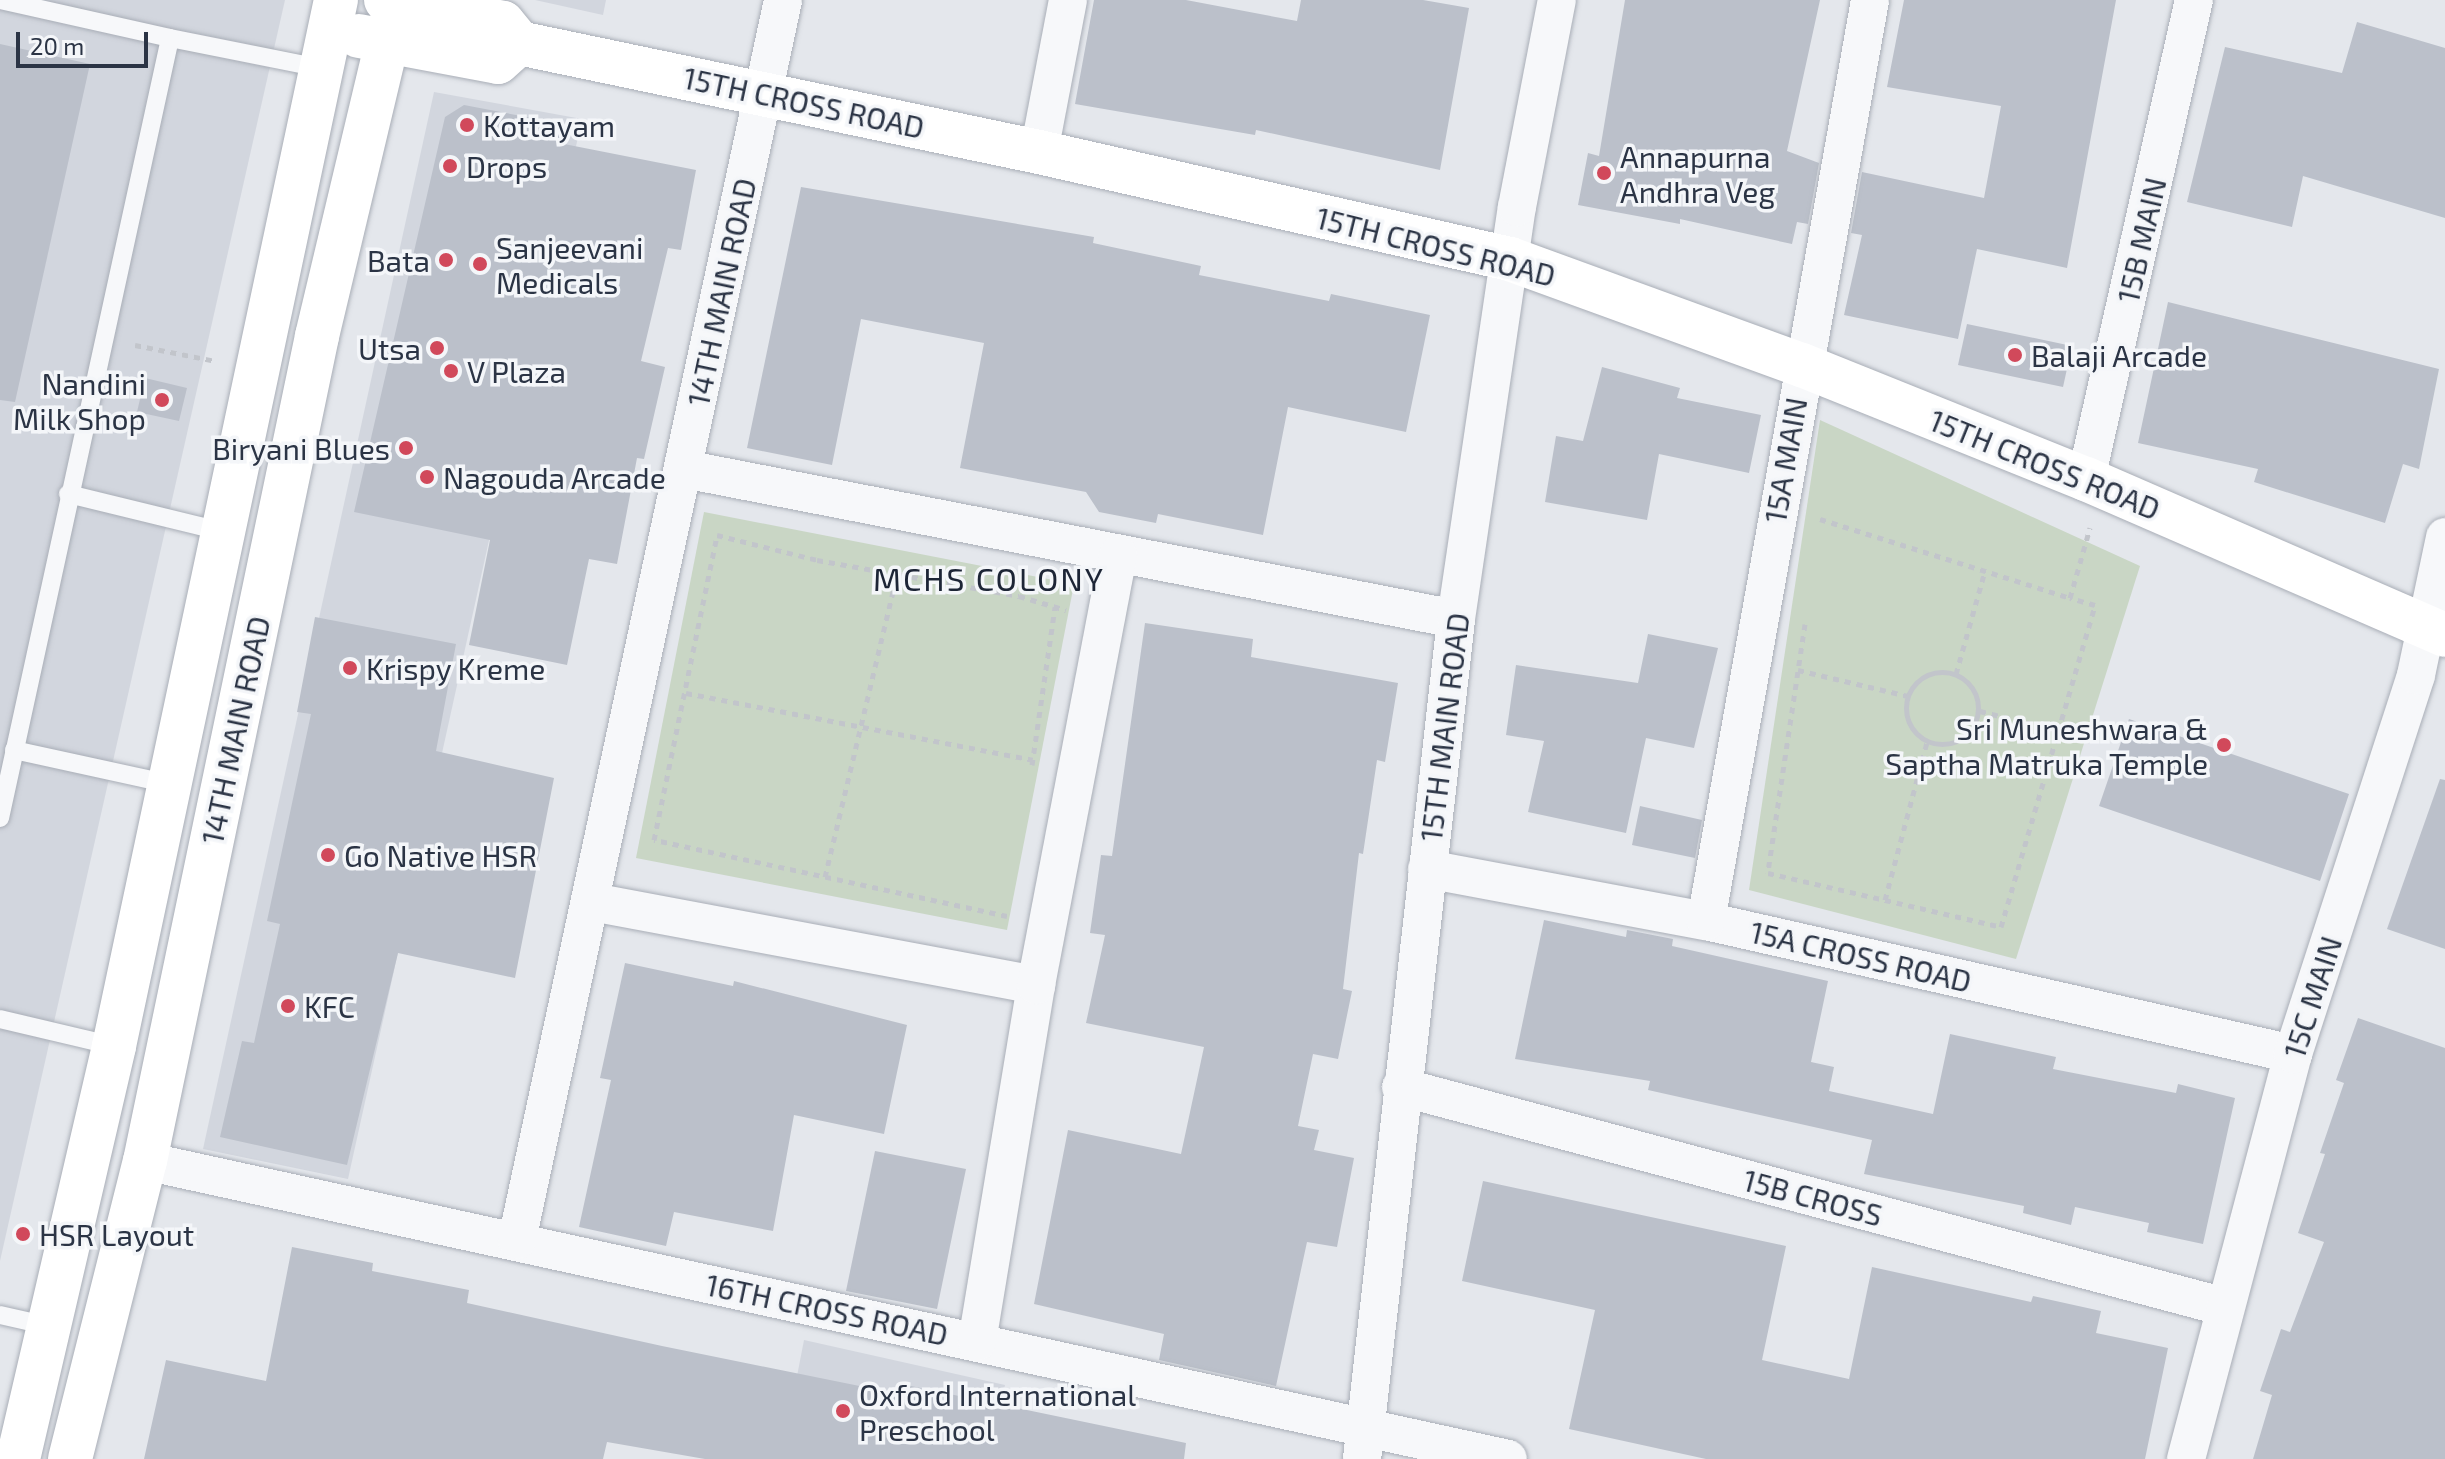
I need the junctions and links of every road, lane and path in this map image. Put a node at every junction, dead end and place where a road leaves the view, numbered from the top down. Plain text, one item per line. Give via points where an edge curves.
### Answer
1 (0, 0) edge
2 (783, 0) edge
3 (1068, 0) edge
4 (1557, 0) edge
5 (1870, 0) edge
6 (2194, 0) edge
7 (392, 11) edge
8 (328, 33) edge
9 (170, 38) junction
10 (763, 93) junction
11 (1039, 152) junction
12 (1510, 259) junction
13 (103, 338) junction
14 (217, 361) dead end
15 (1802, 365) junction
16 (684, 469) junction
17 (2086, 479) junction
18 (68, 494) junction
19 (2091, 527) dead end
20 (220, 531) junction
21 (1818, 534) dead end
22 (2445, 537) edge
23 (1118, 555) junction
24 (1985, 571) junction
25 (897, 574) junction
26 (2070, 598) junction
27 (1807, 610) dead end
28 (1456, 619) junction
29 (2435, 631) edge
30 (1798, 670) junction
31 (1956, 674) junction
32 (686, 693) junction
33 (1908, 696) junction
34 (1980, 711) junction
35 (862, 724) junction
36 (2059, 731) junction
37 (1927, 742) junction
38 (14, 750) junction
39 (1033, 760) junction
40 (1031, 775) dead end
41 (170, 784) junction
42 (0, 818) edge
43 (1427, 869) junction
44 (825, 877) junction
45 (1885, 900) junction
46 (592, 902) junction
47 (1010, 903) dead end
48 (1706, 921) junction
49 (1036, 985) junction
50 (0, 1019) edge
51 (114, 1046) junction
52 (2293, 1054) junction
53 (1401, 1087) junction
54 (145, 1161) junction
55 (517, 1240) junction
56 (2225, 1307) junction
57 (0, 1315) edge
58 (49, 1326) junction
59 (977, 1342) junction
60 (1364, 1444) edge
61 (18, 1459) edge
62 (70, 1459) edge
63 (1508, 1459) edge
64 (2186, 1459) edge

1 - 9 lane
2 - 10 street, 14TH MAIN ROAD
3 - 11 street
4 - 12 street, 15TH MAIN ROAD
5 - 15 street, 15A MAIN
6 - 17 street, 15B MAIN
7 - 8 main road, 15TH CROSS ROAD
7 - 10 main road, 15TH CROSS ROAD via 498,62 519,43
7 - 54 main road, 14TH MAIN ROAD via 314,351
8 - 9 lane
8 - 20 main road, 14TH MAIN ROAD
9 - 13 lane
10 - 11 main road, 15TH CROSS ROAD
10 - 16 street, 14TH MAIN ROAD
11 - 12 main road, 15TH CROSS ROAD
12 - 15 main road, 15TH CROSS ROAD
12 - 28 street, 15TH MAIN ROAD
13 - 14 path
13 - 18 lane
15 - 17 main road, 15TH CROSS ROAD
15 - 48 street, 15A MAIN
16 - 23 street
16 - 46 street, 14TH MAIN ROAD
17 - 29 main road, 15TH CROSS ROAD
18 - 20 lane
18 - 38 lane
19 - 26 path
20 - 41 main road, 14TH MAIN ROAD
21 - 24 path via 1820,519
22 - 29 street, 15C MAIN
23 - 28 street
23 - 49 street
24 - 26 path
24 - 31 path
25 - 32 path via 717,535
25 - 35 path
25 - 39 path via 1055,607
26 - 36 path via 2095,605
27 - 30 path
28 - 43 street, 15TH MAIN ROAD
29 - 52 street, 15C MAIN via 2416,675
30 - 33 path
30 - 45 path via 1768,873
31 - 33 path via 1934,672 1920,679
31 - 34 path via 1972,686
32 - 35 path
32 - 44 path via 654,840
33 - 37 path via 1908,721
34 - 36 path
34 - 37 path via 1968,734 1956,743
35 - 39 path
35 - 44 path
36 - 45 path via 2001,927
37 - 45 path
38 - 41 lane
38 - 42 lane
39 - 40 path
41 - 51 main road, 14TH MAIN ROAD
43 - 48 street, 15A CROSS ROAD
43 - 53 street, 15TH MAIN ROAD
44 - 47 path via 1008,916
46 - 49 street
46 - 55 street, 14TH MAIN ROAD
48 - 52 street, 15A CROSS ROAD
49 - 59 street
50 - 51 lane
51 - 58 main road, 14TH MAIN ROAD
52 - 56 street, 15C MAIN
53 - 56 street, 15B CROSS
53 - 60 street, 15TH MAIN ROAD
54 - 55 street, 16TH CROSS ROAD
54 - 62 main road, 14TH MAIN ROAD
55 - 59 street, 16TH CROSS ROAD
56 - 64 street, 15C MAIN
57 - 58 lane
58 - 61 main road, 14TH MAIN ROAD
59 - 60 street, 16TH CROSS ROAD
60 - 63 street, 16TH CROSS ROAD

